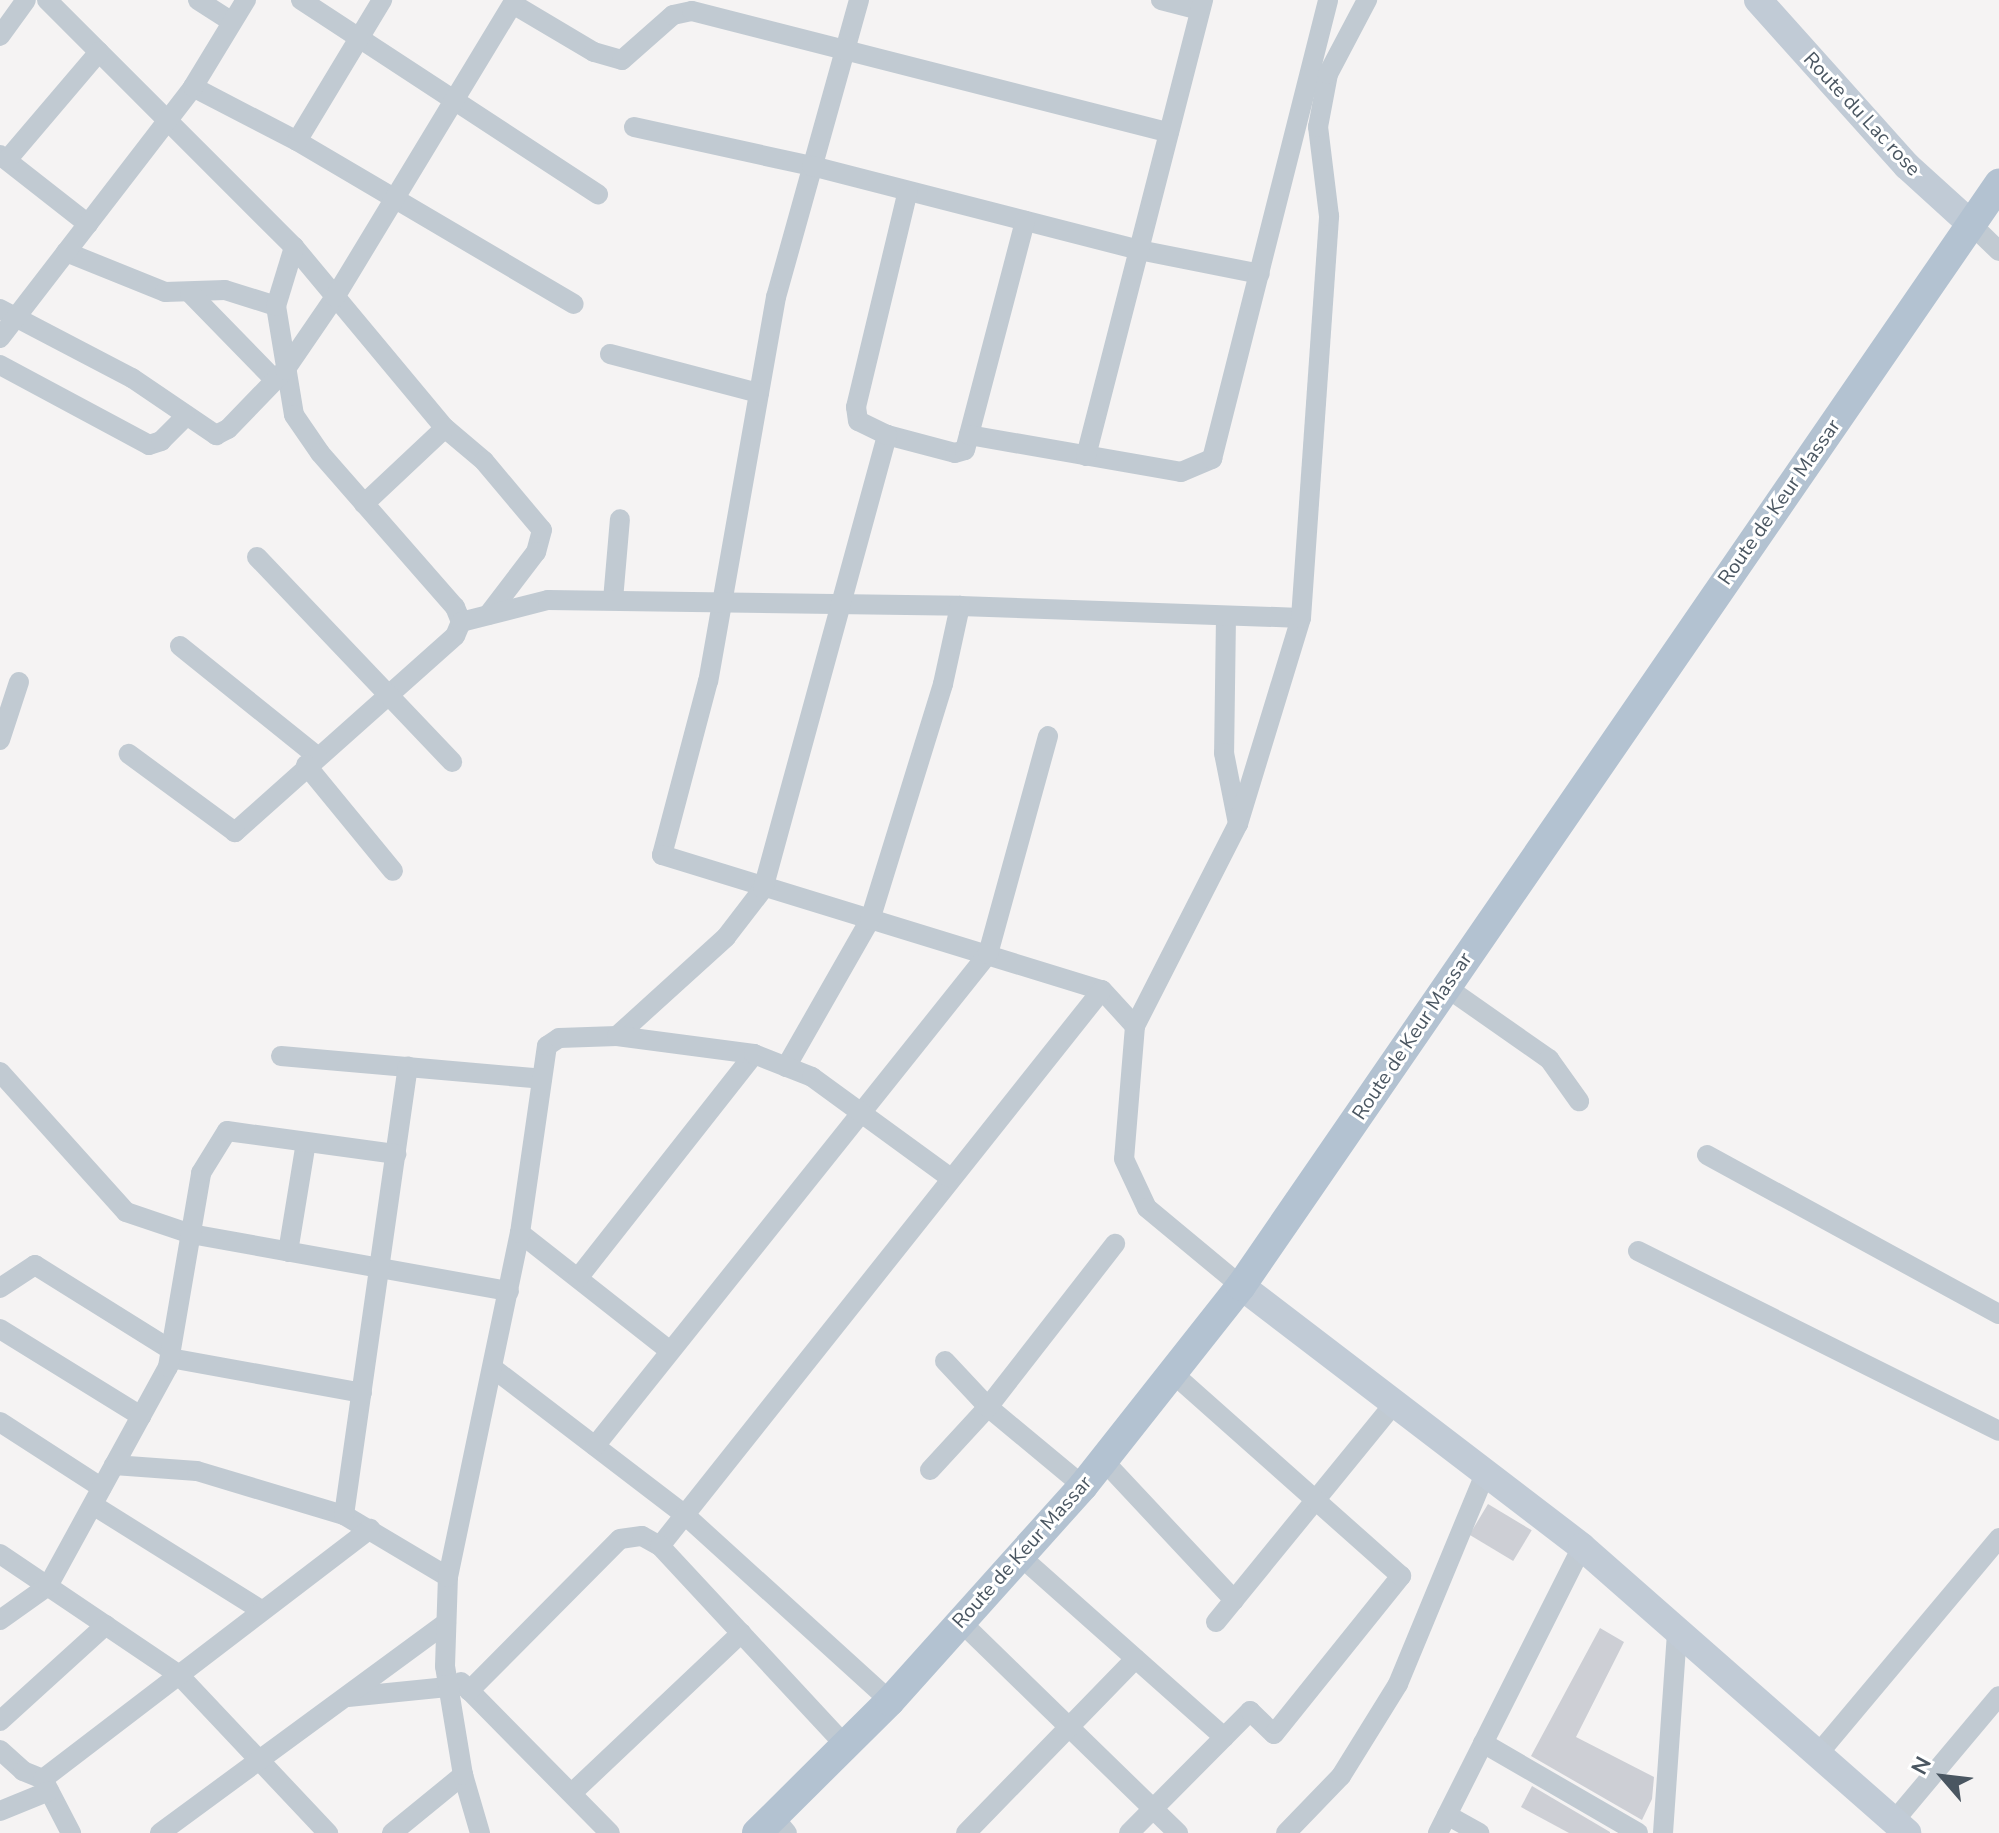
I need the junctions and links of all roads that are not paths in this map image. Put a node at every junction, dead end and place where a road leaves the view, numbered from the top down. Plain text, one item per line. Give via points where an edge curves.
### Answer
1 (26, 0) edge
2 (47, 0) edge
3 (198, 0) edge
4 (246, 0) edge
5 (301, 0) edge
6 (382, 0) edge
7 (859, 0) edge
8 (1161, 0) edge
9 (1328, 0) edge
10 (1367, 0) edge
11 (1758, 0) edge
12 (514, 2) edge
13 (1202, 5) edge
14 (232, 22) junction
15 (0, 36) edge
16 (359, 37) junction
17 (845, 47) junction
18 (99, 52) junction
19 (193, 87) junction
20 (454, 97) junction
21 (167, 121) junction
22 (634, 127) dead end
23 (1169, 133) junction
24 (297, 141) junction
25 (3, 158) edge
26 (812, 166) junction
27 (1999, 184) edge
28 (908, 191) junction
29 (598, 194) dead end
30 (394, 203) junction
31 (1025, 221) junction
32 (88, 224) junction
33 (1971, 224) junction
34 (294, 247) junction
35 (1139, 250) junction
36 (1999, 251) edge
37 (66, 252) junction
38 (1260, 274) junction
39 (190, 293) junction
40 (335, 297) junction
41 (574, 304) dead end
42 (276, 306) junction
43 (7, 314) edge
44 (0, 338) edge
45 (610, 354) dead end
46 (0, 365) edge
47 (279, 374) junction
48 (759, 393) junction
49 (185, 417) junction
50 (445, 428) junction
51 (887, 435) junction
52 (969, 435) junction
53 (1086, 456) junction
54 (364, 504) junction
55 (620, 519) dead end
56 (257, 557) dead end
57 (613, 600) junction
58 (722, 600) junction
59 (840, 606) junction
60 (960, 606) junction
61 (488, 615) junction
62 (1226, 616) junction
63 (1301, 618) junction
64 (461, 622) junction
65 (180, 646) dead end
66 (19, 682) dead end
67 (388, 694) junction
68 (1048, 736) dead end
69 (0, 740) edge
70 (129, 754) dead end
71 (312, 761) junction
72 (452, 762) dead end
73 (1238, 824) junction
74 (393, 871) dead end
75 (763, 889) junction
76 (870, 920) junction
77 (988, 954) junction
78 (1446, 987) junction
79 (1102, 990) junction
80 (1135, 1026) junction
81 (617, 1036) junction
82 (754, 1054) junction
83 (281, 1056) dead end
84 (408, 1067) junction
85 (786, 1067) junction
86 (0, 1072) edge
87 (542, 1079) junction
88 (1579, 1101) dead end
89 (862, 1109) junction
90 (306, 1142) junction
91 (396, 1154) junction
92 (1707, 1155) dead end
93 (949, 1177) junction
94 (520, 1233) junction
95 (191, 1234) junction
96 (1115, 1244) dead end
97 (1638, 1251) dead end
98 (288, 1252) junction
99 (380, 1268) junction
100 (578, 1278) junction
101 (1241, 1286) junction
102 (0, 1288) edge
103 (509, 1291) junction
104 (1999, 1314) edge
105 (0, 1329) edge
106 (670, 1351) junction
107 (170, 1354) junction
108 (945, 1361) dead end
109 (494, 1369) junction
110 (1172, 1373) junction
111 (362, 1393) junction
112 (1394, 1404) junction
113 (988, 1407) junction
114 (141, 1416) junction
115 (0, 1422) edge
116 (1999, 1431) edge
117 (595, 1446) junction
118 (1103, 1460) junction
119 (114, 1465) junction
120 (930, 1470) dead end
121 (1485, 1474) junction
122 (1083, 1486) junction
123 (97, 1497) junction
124 (1315, 1501) junction
125 (344, 1515) junction
126 (685, 1515) junction
127 (370, 1529) junction
128 (1999, 1538) edge
129 (660, 1546) junction
130 (1582, 1547) junction
131 (0, 1554) edge
132 (1020, 1556) junction
133 (448, 1577) junction
134 (48, 1586) junction
135 (1234, 1600) junction
136 (261, 1610) junction
137 (0, 1620) edge
138 (961, 1622) junction
139 (1216, 1622) dead end
140 (446, 1623) junction
141 (106, 1625) junction
142 (1677, 1631) junction
143 (741, 1633) junction
144 (1135, 1659) junction
145 (178, 1674) junction
146 (446, 1677) junction
147 (469, 1691) junction
148 (1999, 1696) edge
149 (344, 1697) junction
150 (890, 1701) junction
151 (0, 1721) edge
152 (1069, 1727) junction
153 (1224, 1737) junction
154 (1483, 1743) junction
155 (846, 1746) junction
156 (0, 1750) edge
157 (1818, 1754) junction
158 (259, 1759) junction
159 (463, 1775) junction
160 (46, 1785) junction
161 (572, 1793) junction
162 (1153, 1809) junction
163 (0, 1811) edge
164 (1443, 1824) edge
165 (772, 1827) edge
166 (1900, 1827) edge
167 (317, 1829) edge
168 (163, 1832) edge
169 (71, 1833) edge
170 (392, 1833) edge
171 (480, 1833) edge
172 (610, 1833) edge
173 (966, 1833) edge
174 (1129, 1833) edge
175 (1178, 1833) edge
176 (1286, 1833) edge
177 (1479, 1833) edge
178 (1638, 1833) edge
179 (1663, 1833) edge

1 - 15 street
2 - 18 street
3 - 14 street
4 - 14 street
5 - 16 street
6 - 16 street
7 - 17 street
8 - 13 street
9 - 38 street
10 - 63 street via 1328,74 1318,127 1329,216
11 - 33 street, Route du Lac rose via 1907,166
12 - 17 street via 594,52 622,60 643,47 673,15 692,11
12 - 20 street
13 - 23 street
14 - 19 street
16 - 20 street
16 - 24 street
17 - 23 street
17 - 26 street
18 - 21 street
18 - 25 street
19 - 21 street
19 - 24 street
20 - 29 street
20 - 30 street
21 - 32 street
21 - 34 street
22 - 26 street
23 - 35 street
24 - 30 street
25 - 32 street
26 - 28 street
26 - 48 street via 776,297
27 - 33 main road, Route de Keur Massar
28 - 31 street
28 - 51 street via 856,407 858,421
30 - 40 street
30 - 41 street
31 - 35 street
31 - 52 street
32 - 37 street
33 - 36 street
33 - 78 main road, Route de Keur Massar
34 - 40 street
34 - 42 street
35 - 38 street
35 - 53 street
37 - 39 street via 165,292
37 - 43 street
38 - 53 street via 1212,459 1181,472
39 - 42 street via 225,290
39 - 47 street
40 - 47 street
40 - 50 street
42 - 47 street
43 - 44 street
43 - 49 street via 132,378
45 - 48 street
46 - 49 street via 149,445 161,441
47 - 49 street via 216,435
47 - 54 street via 294,415
48 - 58 street
50 - 54 street
50 - 61 street via 484,461 543,537
51 - 52 street via 955,453 965,450
51 - 59 street
52 - 53 street
54 - 64 street via 455,607
55 - 57 street
56 - 67 street
57 - 58 street
57 - 61 street via 548,600
58 - 59 street
58 - 75 street via 708,681 662,855
59 - 60 street
59 - 75 street
60 - 62 street
60 - 76 street via 943,684
61 - 64 street
62 - 63 street
62 - 73 street via 1224,753
63 - 73 street
64 - 67 street via 455,636
65 - 71 street
66 - 69 street
67 - 71 street
67 - 72 street
68 - 77 street
70 - 71 street via 235,832
71 - 74 street
73 - 80 street
75 - 76 street
75 - 81 street via 726,937
76 - 77 street
76 - 85 street
77 - 79 street
77 - 89 street
78 - 88 street via 1549,1059
78 - 101 main road, Route de Keur Massar
79 - 80 street
79 - 93 street
80 - 101 street via 1124,1159 1147,1208
81 - 82 street
81 - 87 street via 559,1038 547,1046
82 - 85 street
82 - 100 street
83 - 84 street
84 - 87 street
84 - 91 street
85 - 89 street
86 - 95 street via 126,1212
87 - 94 street
89 - 93 street
89 - 106 street
90 - 91 street
90 - 95 street via 227,1131 201,1173
90 - 98 street
91 - 99 street
92 - 104 street
93 - 126 street
94 - 100 street
94 - 103 street
95 - 98 street
95 - 107 street
96 - 113 street
97 - 116 street
98 - 99 street
99 - 103 street
99 - 111 street
100 - 106 street
101 - 110 main road, Route de Keur Massar
101 - 112 street
102 - 107 street via 35,1265
103 - 109 street
105 - 114 street
106 - 117 street
107 - 111 street
107 - 114 street
108 - 113 street
109 - 117 street
109 - 133 street
110 - 118 main road, Route de Keur Massar
110 - 124 street
111 - 125 street
112 - 121 street
112 - 124 street
113 - 120 street
113 - 122 street
114 - 119 street
115 - 123 street
117 - 126 street
118 - 122 main road, Route de Keur Massar
118 - 135 street
119 - 123 street
119 - 125 street via 197,1471
121 - 130 street
121 - 176 street via 1398,1684 1341,1776
122 - 132 main road, Route de Keur Massar
123 - 134 street
123 - 136 street
124 - 135 street
124 - 153 street via 1401,1576 1274,1734 1250,1711
125 - 127 street
126 - 129 street
126 - 150 street
127 - 133 street
127 - 136 street
128 - 157 street
129 - 143 street
129 - 147 street via 642,1536 620,1539
130 - 142 street
130 - 154 street
131 - 134 street
132 - 138 main road, Route de Keur Massar
132 - 144 street
133 - 140 street
134 - 137 street
134 - 141 street
135 - 139 street
136 - 145 street
138 - 150 main road, Route de Keur Massar
138 - 152 street
140 - 146 street
140 - 149 street
141 - 145 street
141 - 151 street
142 - 157 street
142 - 179 street
143 - 155 street
143 - 161 street
144 - 152 street
144 - 153 street
145 - 158 street
145 - 160 street
146 - 147 street
146 - 149 street
146 - 159 street
147 - 161 street
148 - 166 street
149 - 158 street
150 - 155 main road, Route de Keur Massar
152 - 162 street
152 - 173 street
153 - 162 street
154 - 164 street
154 - 178 street
155 - 165 main road, Route de Keur Massar
156 - 160 street
157 - 166 street
158 - 167 street
158 - 168 street
159 - 170 street
159 - 171 street
160 - 163 street
160 - 169 street
161 - 172 street
162 - 174 street
162 - 175 street
164 - 177 street

